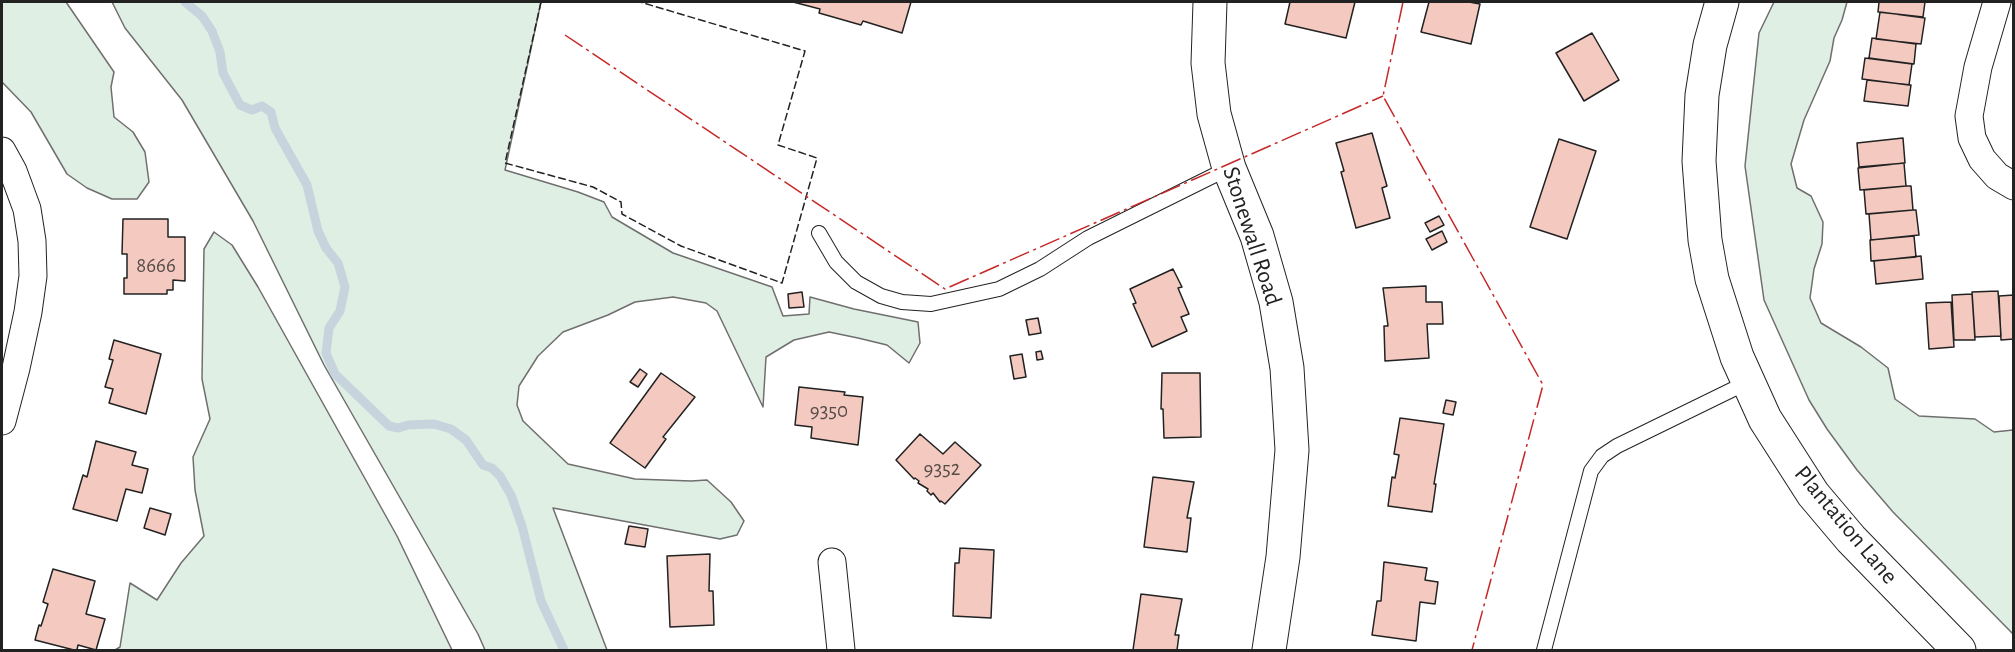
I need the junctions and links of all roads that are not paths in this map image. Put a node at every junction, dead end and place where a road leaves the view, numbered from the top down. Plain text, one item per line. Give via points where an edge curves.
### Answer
1 (1210, 2) edge
2 (1722, 2) edge
3 (1997, 2) edge
4 (2, 151) edge
5 (1229, 168) junction
6 (2013, 186) edge
7 (819, 233) dead end
8 (1748, 382) junction
9 (2, 421) edge
10 (832, 562) dead end
11 (1948, 644) edge
12 (841, 651) edge
13 (1269, 651) edge
14 (1544, 651) edge

1 - 5 street, Stonewall Road via 1208,63 1214,114
2 - 8 street, Plantation Lane via 1702,95 1700,173 1712,279
3 - 6 street via 1969,116 1972,138 1982,159
4 - 9 street via 27,209 33,276
5 - 7 lane via 1088,238 1040,269 999,289 931,304 881,296 856,282 836,262
5 - 13 street, Stonewall Road via 1260,247 1276,302 1287,368 1292,450 1283,557
8 - 11 street, Plantation Lane via 1765,419 1814,494
8 - 14 lane via 1602,456 1591,471
10 - 12 street

